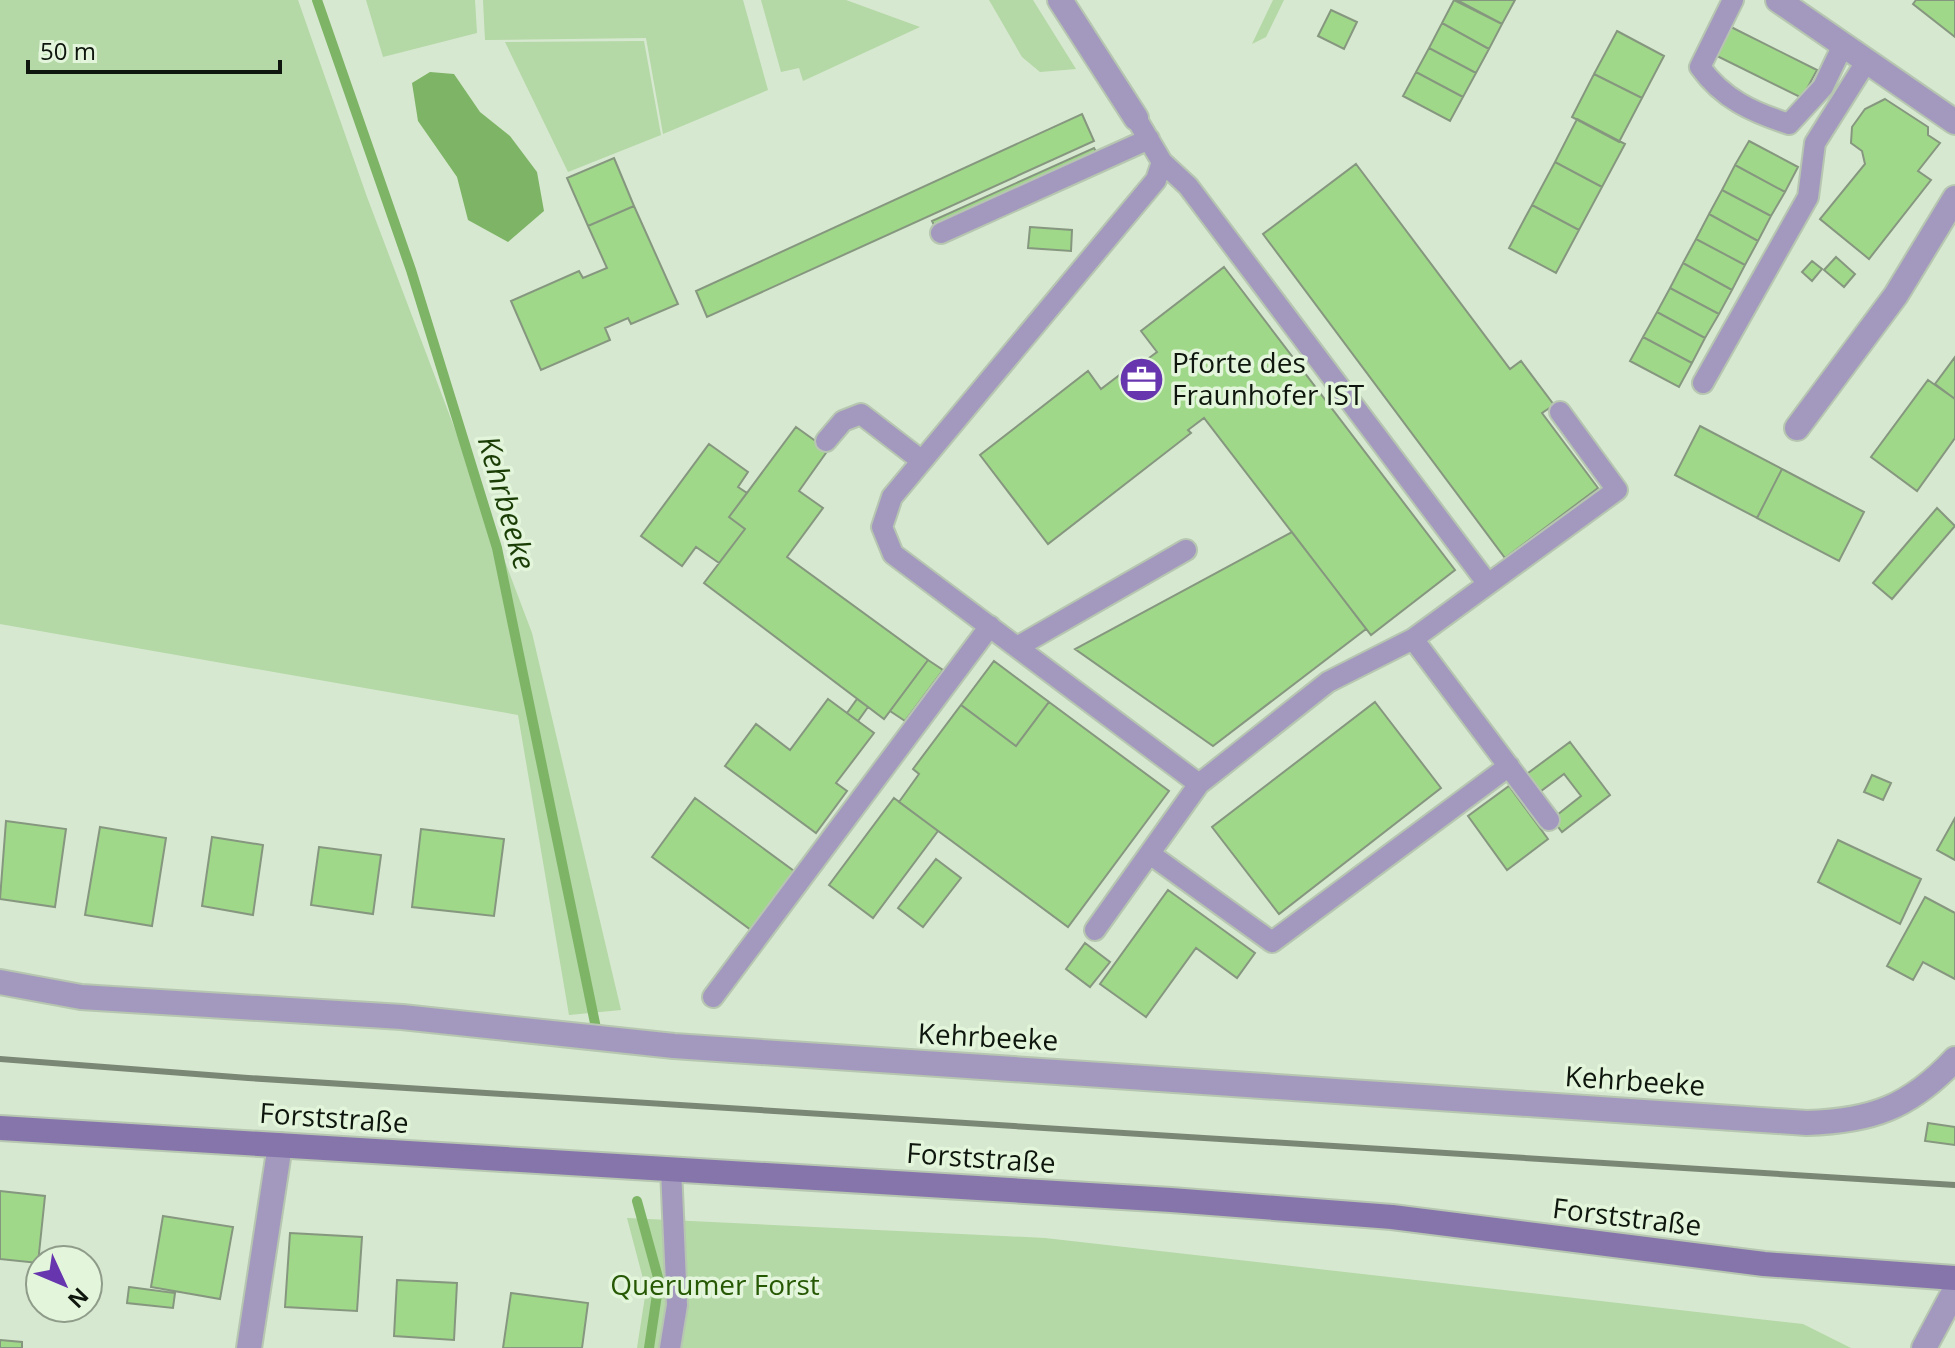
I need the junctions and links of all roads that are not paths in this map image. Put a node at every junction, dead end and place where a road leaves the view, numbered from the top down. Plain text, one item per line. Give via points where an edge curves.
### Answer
1 (1060, 0) edge
2 (1733, 0) edge
3 (1778, 0) edge
4 (1843, 45) junction
5 (1866, 62) junction
6 (1955, 122) edge
7 (1142, 128) junction
8 (1162, 162) junction
9 (1955, 198) edge
10 (941, 233) dead end
11 (1703, 383) dead end
12 (1560, 412) dead end
13 (1797, 428) dead end
14 (826, 441) dead end
15 (922, 461) junction
16 (1186, 550) dead end
17 (1488, 584) junction
18 (990, 626) junction
19 (1413, 639) junction
20 (1017, 647) junction
21 (1509, 766) junction
22 (1199, 784) junction
23 (1549, 820) dead end
24 (1150, 854) junction
25 (1095, 930) dead end
26 (0, 982) edge
27 (713, 997) dead end
28 (1955, 1059) edge
29 (0, 1128) edge
30 (280, 1145) junction
31 (671, 1169) junction
32 (1955, 1278) edge
33 (1955, 1290) edge
34 (249, 1348) edge
35 (670, 1348) edge
36 (1924, 1348) edge

1 - 7 street
2 - 4 lane via 1700,67 1713,85 1748,111 1789,124 1823,87
3 - 4 street
4 - 5 street
5 - 6 street
5 - 11 lane via 1815,143 1808,197
7 - 8 lane
7 - 10 lane
8 - 15 lane via 1156,180
8 - 17 lane via 1188,186
9 - 13 street via 1896,295
12 - 17 lane via 1617,490
14 - 15 lane via 843,421 861,414
15 - 18 lane via 892,497 882,527 893,554
16 - 20 lane
17 - 19 lane
18 - 20 lane
18 - 27 lane
19 - 21 lane
19 - 22 lane via 1328,682
20 - 22 lane
21 - 23 lane
21 - 24 lane via 1272,942
22 - 24 lane
24 - 25 lane
26 - 28 street, Kehrbeeke via 81,997 402,1017 699,1048 1807,1123 1881,1114 1922,1090
29 - 30 main road, Forststraße
30 - 31 main road, Forststraße
30 - 34 street
31 - 32 main road, Forststraße via 1392,1217 1732,1260
31 - 35 lane via 677,1305
33 - 36 street

